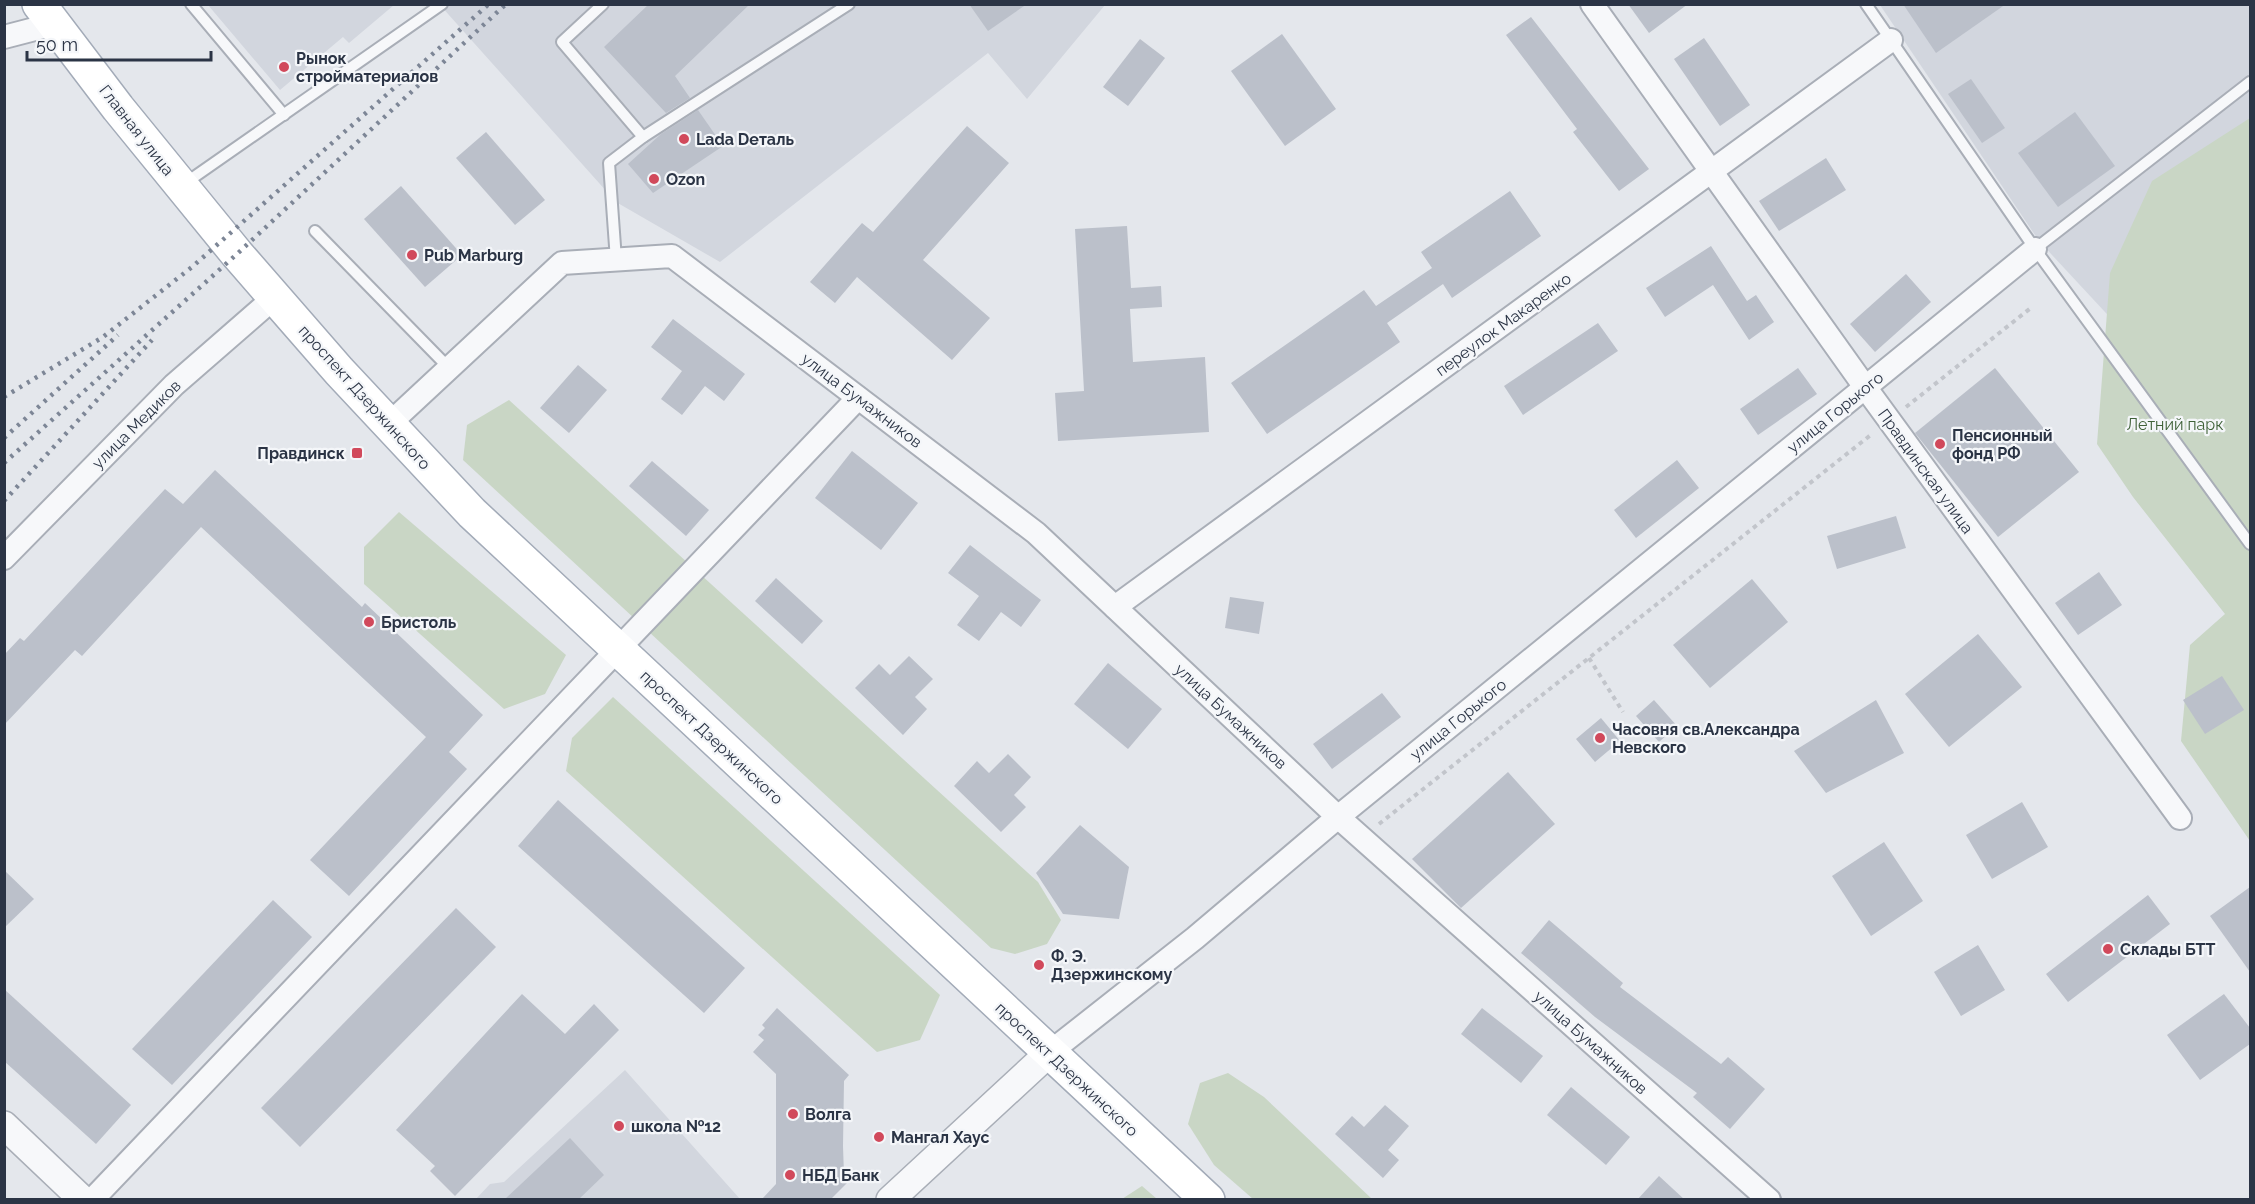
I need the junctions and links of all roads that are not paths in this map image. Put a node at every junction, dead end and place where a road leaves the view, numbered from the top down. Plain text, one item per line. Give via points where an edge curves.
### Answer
1 (191, 4) edge
2 (442, 4) edge
3 (603, 4) edge
4 (849, 4) edge
5 (1592, 4) edge
6 (1866, 4) edge
7 (47, 14) edge
8 (4, 37) edge
9 (1891, 40) junction
10 (2250, 82) edge
11 (284, 115) junction
12 (643, 137) junction
13 (1711, 172) junction
14 (181, 186) junction
15 (315, 231) dead end
16 (2035, 249) junction
17 (237, 254) joint
18 (616, 260) junction
19 (274, 297) junction
20 (448, 367) junction
21 (1865, 387) junction
22 (858, 398) junction
23 (388, 424) junction
24 (2250, 544) edge
25 (4, 558) edge
26 (1115, 607) junction
27 (620, 650) junction
28 (1338, 817) junction
29 (2180, 818) dead end
30 (1049, 1053) junction
31 (4, 1125) edge
32 (83, 1200) edge
33 (92, 1200) edge
34 (890, 1200) edge
35 (1208, 1200) edge
36 (1769, 1200) edge

1 - 11 lane
2 - 11 lane
3 - 12 lane via 562,42
4 - 12 lane
5 - 13 street, Правдинская улица
6 - 9 lane
7 - 8 street
7 - 14 main road, Главная улица
9 - 13 street, переулок Макаренко
9 - 16 lane
10 - 16 lane
11 - 14 lane
12 - 18 lane via 609,163
13 - 21 street, Правдинская улица
13 - 26 street, переулок Макаренко
14 - 17 main road, Главная улица
15 - 20 lane
16 - 21 street, улица Горького
16 - 24 lane
17 - 19 main road, проспект Дзержинского
18 - 20 street via 562,264
18 - 22 street, улица Бумажников via 672,256
19 - 23 main road, проспект Дзержинского
19 - 25 street, улица Медиков via 174,385
20 - 23 street
21 - 28 street, улица Горького
21 - 29 street, Правдинская улица
22 - 26 street, улица Бумажников via 1036,534
22 - 27 street
23 - 27 main road, проспект Дзержинского via 495,535
26 - 28 street, улица Бумажников
27 - 30 main road, проспект Дзержинского
27 - 33 street
28 - 30 street, улица Горького via 1195,938
28 - 36 street, улица Бумажников
30 - 34 street, улица Горького
30 - 35 main road, проспект Дзержинского
31 - 32 street

